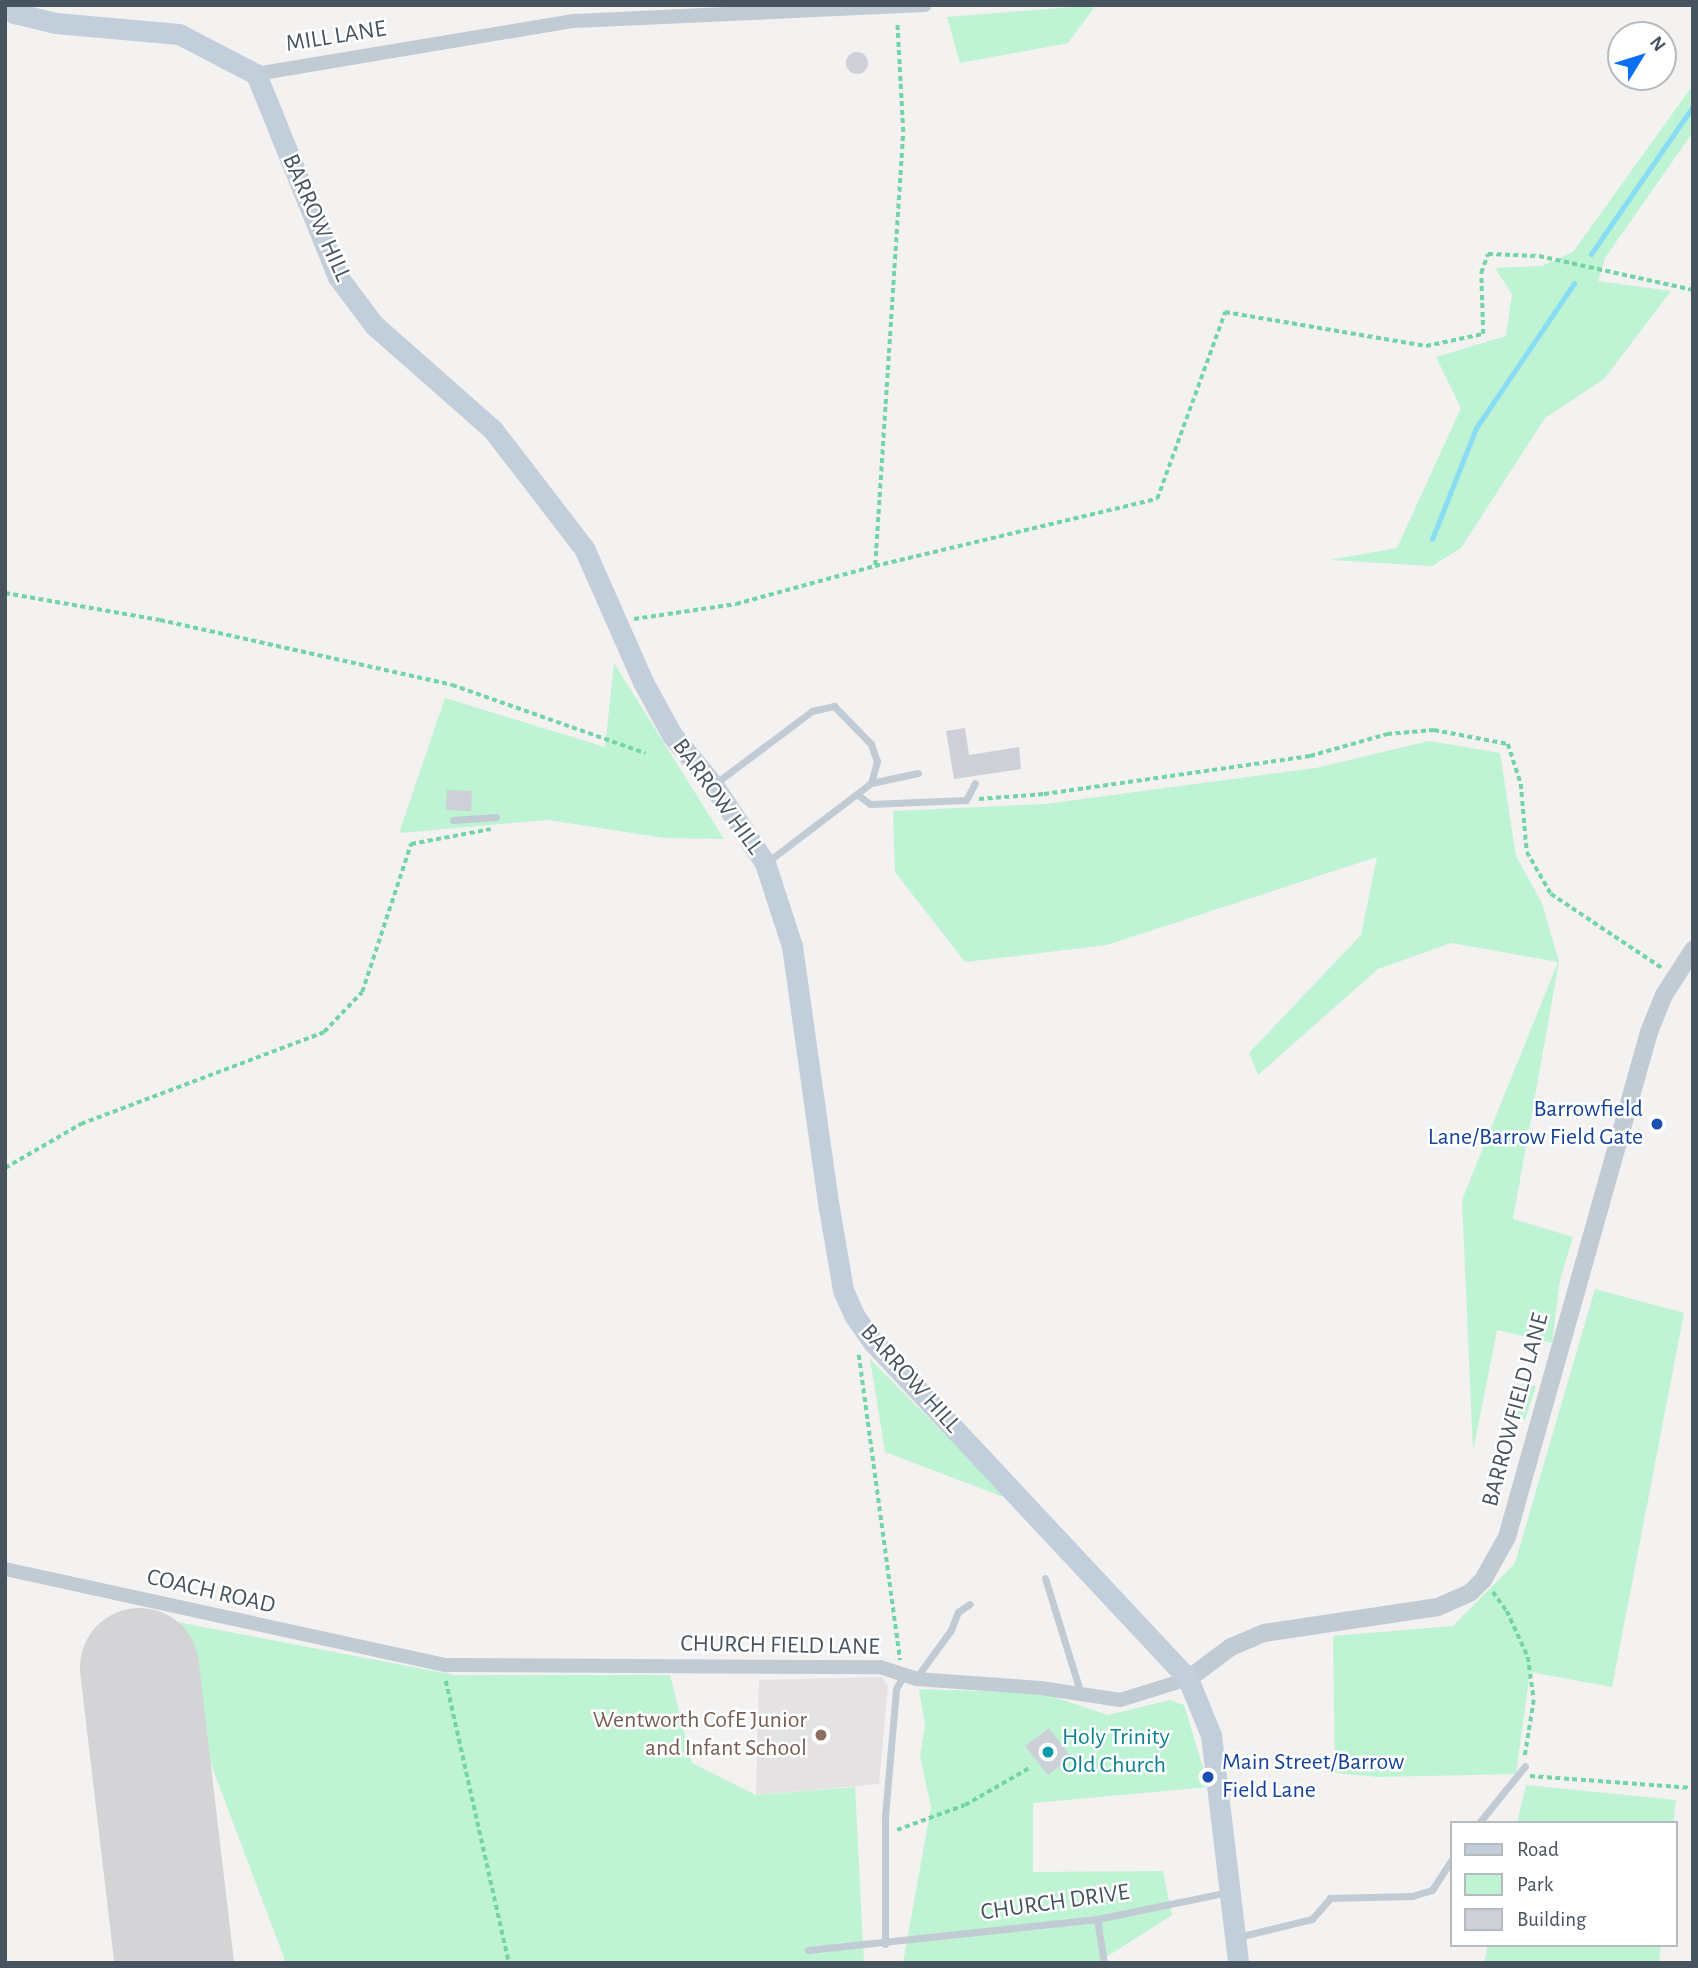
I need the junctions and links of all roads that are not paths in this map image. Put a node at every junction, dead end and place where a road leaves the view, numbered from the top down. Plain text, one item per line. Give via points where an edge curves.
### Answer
1 (7, 5) edge
2 (925, 5) edge
3 (256, 74) junction
4 (918, 773) dead end
5 (871, 783) junction
6 (975, 783) dead end
7 (713, 785) junction
8 (858, 795) junction
9 (496, 817) road end
10 (453, 820) dead end
11 (765, 863) junction
12 (1693, 950) edge
13 (5, 1569) edge
14 (1045, 1578) dead end
15 (970, 1604) dead end
16 (407, 1660) joint
17 (909, 1677) junction
18 (1188, 1679) junction
19 (1083, 1698) junction
20 (1525, 1766) road end
21 (1481, 1821) edge
22 (1450, 1863) edge
23 (1229, 1892) junction
24 (1097, 1919) junction
25 (1234, 1938) junction
26 (885, 1944) junction
27 (808, 1950) dead end
28 (1104, 1963) edge
29 (1238, 1963) edge

1 - 3 main road via 14,13 56,23 179,34
2 - 3 street, MILL LANE via 575,21
3 - 7 main road, BARROW HILL via 338,277 374,325 425,367 510,451 584,548 643,682 672,735
4 - 5 lane
5 - 7 lane via 877,761 871,744 834,706 812,711
5 - 8 lane
6 - 8 lane via 967,800 870,804
7 - 11 main road, BARROW HILL
8 - 11 lane
9 - 10 lane
11 - 18 main road, BARROW HILL via 792,946 829,1208 843,1290 854,1315 898,1369
12 - 18 street, BARROWFIELD LANE via 1675,976 1649,1032 1507,1537 1483,1580 1471,1592 1438,1607 1264,1633 1231,1647
13 - 16 street, COACH ROAD
14 - 19 lane
15 - 17 lane via 958,1612 951,1630
16 - 17 street, CHURCH FIELD LANE via 447,1665 880,1667
17 - 19 street, CHURCH FIELD LANE via 1041,1688
17 - 26 lane via 896,1689 885,1834
18 - 19 street, CHURCH FIELD LANE via 1120,1700
18 - 23 main road, BARROW HILL via 1212,1735
20 - 21 lane
22 - 25 lane via 1432,1890 1412,1896 1330,1898 1312,1919
23 - 24 lane, CHURCH DRIVE
23 - 25 main road, BARROW HILL
24 - 26 lane, CHURCH DRIVE
24 - 28 lane
25 - 29 main road, BARROW HILL
26 - 27 lane, CHURCH DRIVE

